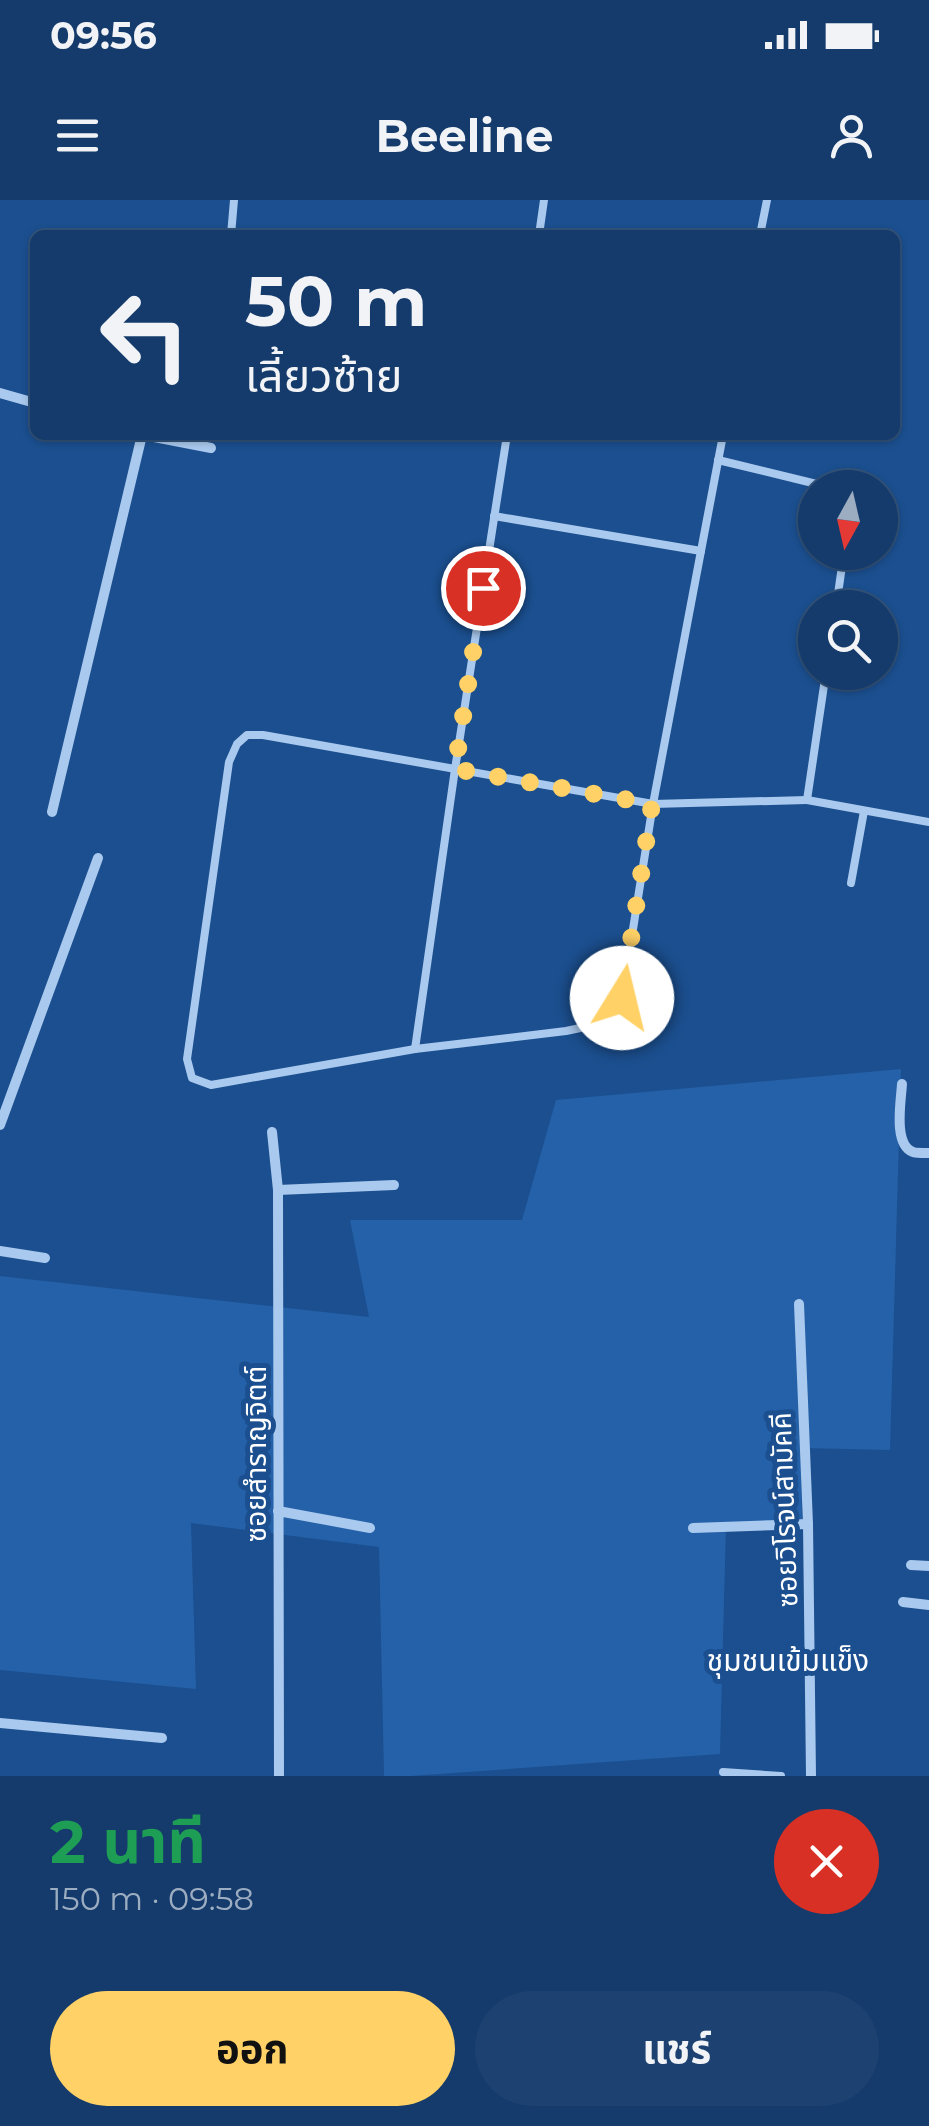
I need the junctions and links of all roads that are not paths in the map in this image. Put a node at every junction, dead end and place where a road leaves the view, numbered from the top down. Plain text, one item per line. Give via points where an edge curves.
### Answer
1 (234, 200) edge
2 (544, 200) edge
3 (766, 200) edge
4 (231, 230) edge
5 (540, 230) edge
6 (761, 230) edge
7 (1, 398) edge
8 (30, 403) edge
9 (142, 440) edge
10 (169, 440) edge
11 (506, 440) edge
12 (722, 440) edge
13 (211, 448) dead end
14 (718, 460) junction
15 (798, 479) edge
16 (494, 516) junction
17 (701, 551) junction
18 (823, 690) edge
19 (455, 769) junction
20 (807, 800) junction
21 (652, 804) junction
22 (864, 811) junction
23 (52, 812) dead end
24 (929, 822) edge
25 (98, 858) dead end
26 (851, 882) dead end
27 (416, 1050) junction
28 (902, 1084) dead end
29 (0, 1125) edge
30 (272, 1132) dead end
31 (929, 1154) edge
32 (394, 1184) dead end
33 (278, 1190) junction
34 (0, 1251) edge
35 (45, 1258) dead end
36 (800, 1304) dead end
37 (278, 1511) junction
38 (808, 1524) junction
39 (370, 1528) dead end
40 (693, 1528) dead end
41 (911, 1565) dead end
42 (929, 1566) edge
43 (904, 1602) dead end
44 (929, 1605) edge
45 (0, 1722) edge
46 (162, 1738) dead end
47 (723, 1772) dead end
48 (279, 1776) edge
49 (782, 1776) edge
50 (812, 1776) edge

1 - 4 lane
2 - 5 lane
3 - 6 lane
7 - 8 street
9 - 23 street
10 - 13 street
11 - 16 lane
12 - 14 lane
14 - 15 lane
14 - 17 lane
16 - 17 lane
16 - 19 lane
17 - 21 lane
18 - 20 lane
19 - 21 lane
19 - 27 lane
19 - 27 lane via 246,734 229,762 187,1059 192,1078 211,1084
20 - 21 lane
20 - 22 lane
21 - 27 lane via 622,998 604,1024
22 - 24 lane
22 - 26 lane
25 - 29 street
28 - 31 street via 900,1136 914,1153
30 - 33 street, ซอยสำราญจิตต์
32 - 33 street
33 - 37 street, ซอยสำราญจิตต์
34 - 35 street
36 - 38 street, ซอยวิโรจน์สามัคคี
37 - 39 street
37 - 48 street, ซอยสำราญจิตต์
38 - 40 street
38 - 50 street, ซอยวิโรจน์สามัคคี
41 - 42 street
43 - 44 street
45 - 46 street
47 - 49 lane

